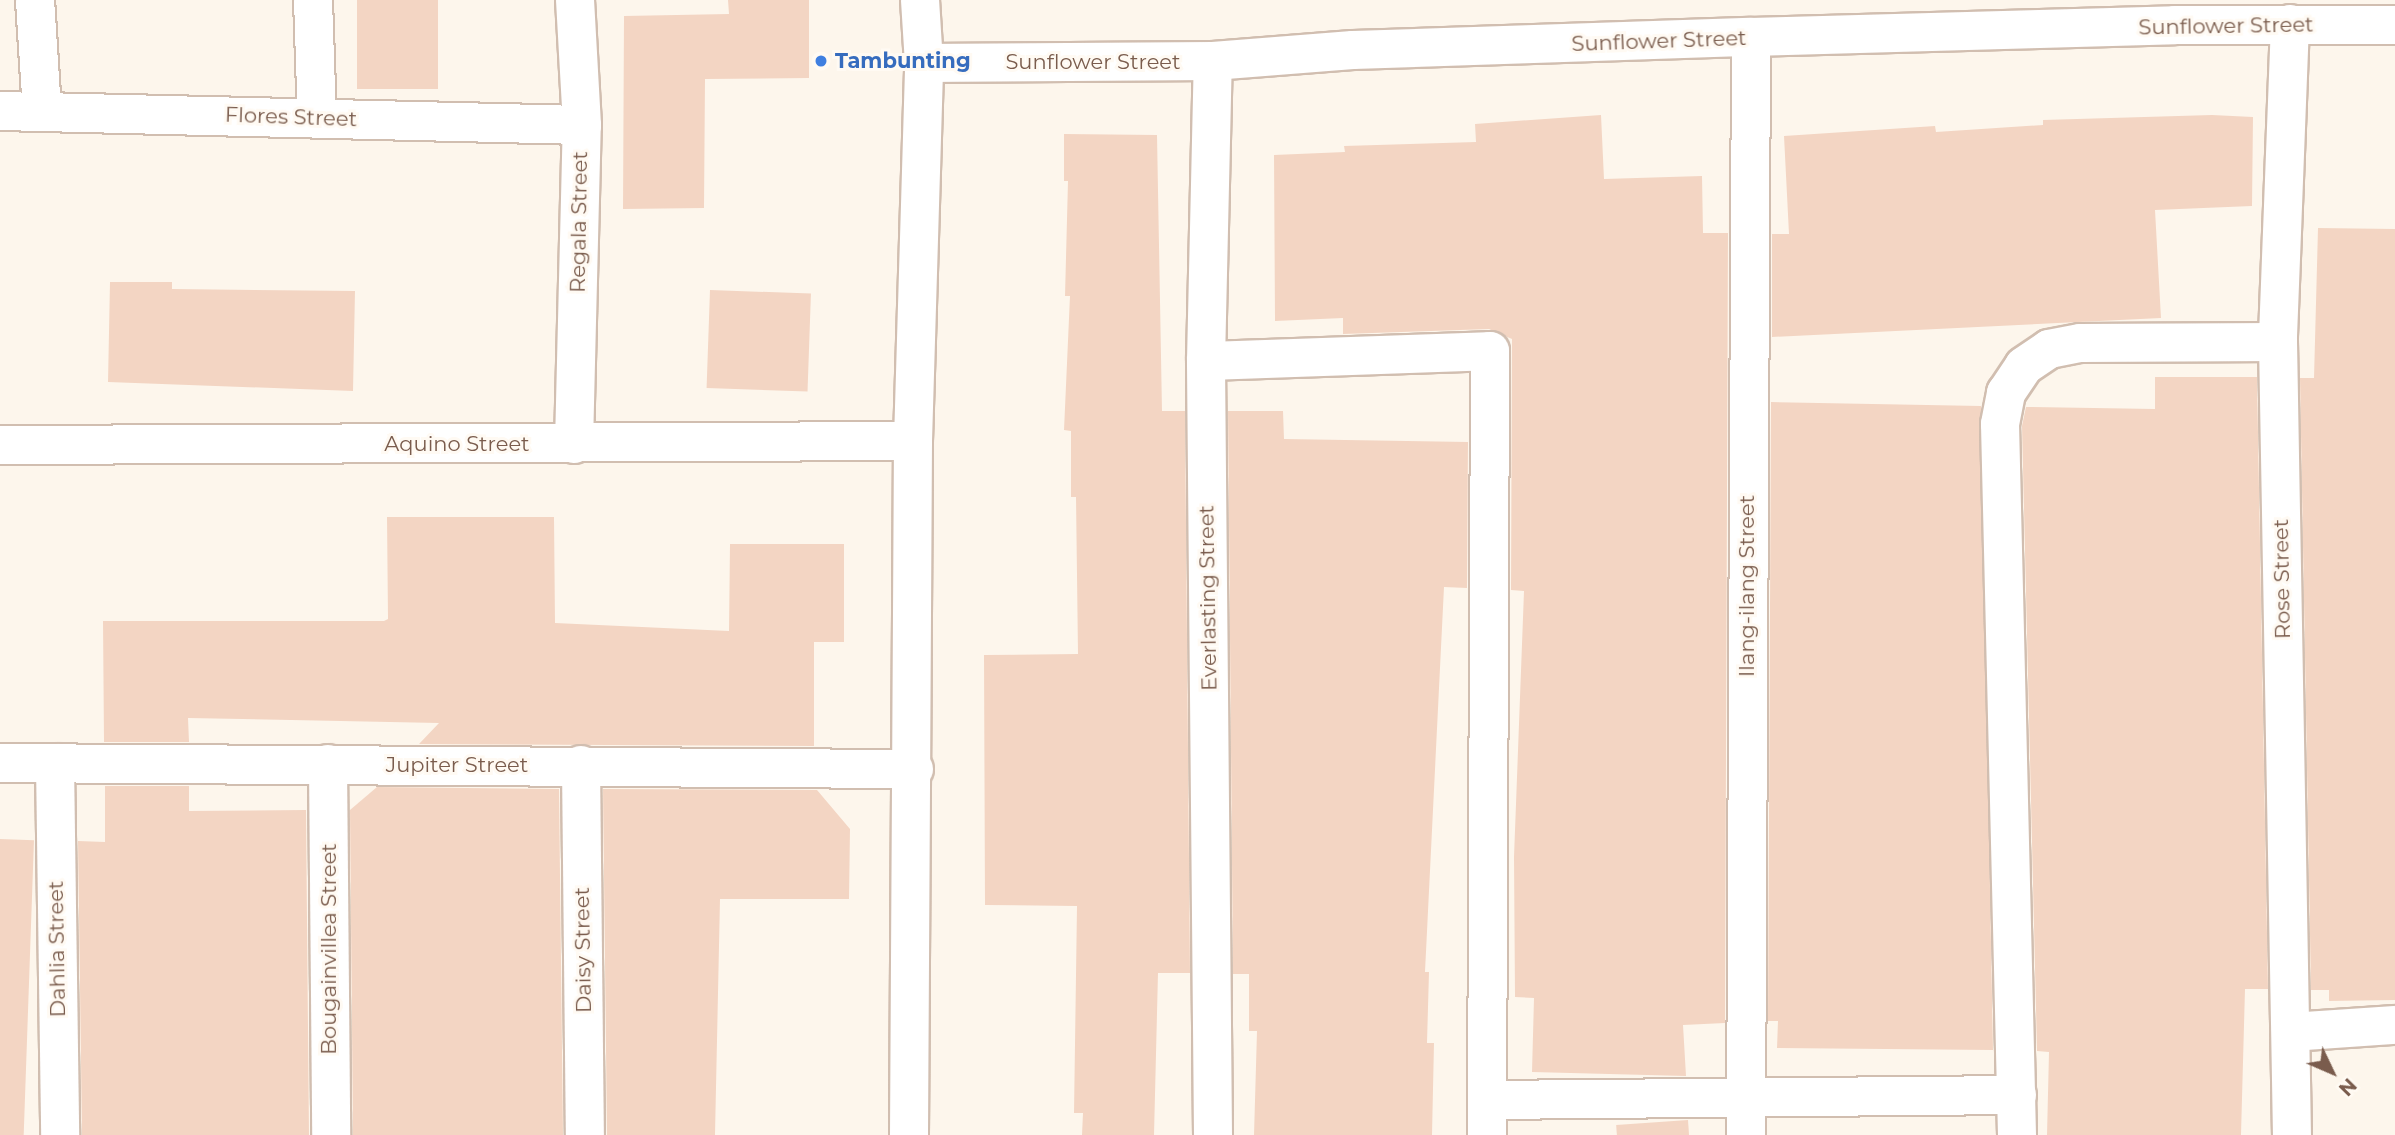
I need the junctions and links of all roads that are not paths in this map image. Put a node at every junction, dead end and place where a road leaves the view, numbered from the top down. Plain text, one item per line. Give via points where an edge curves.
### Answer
1 (35, 0) edge
2 (313, 0) edge
3 (575, 0) edge
4 (920, 0) edge
5 (2290, 24) junction
6 (2395, 25) edge
7 (1751, 37) junction
8 (1213, 61) junction
9 (924, 63) junction
10 (42, 110) junction
11 (0, 111) edge
12 (317, 118) junction
13 (582, 125) junction
14 (2278, 342) junction
15 (1206, 361) junction
16 (913, 441) junction
17 (574, 444) junction
18 (0, 445) edge
19 (0, 763) edge
20 (55, 763) junction
21 (328, 764) junction
22 (581, 765) junction
23 (914, 769) junction
24 (2395, 1026) edge
25 (2291, 1032) junction
26 (1745, 1095) junction
27 (2017, 1095) junction
28 (1487, 1117) edge
29 (60, 1135) edge
30 (331, 1135) edge
31 (585, 1135) edge
32 (909, 1135) edge
33 (1213, 1135) edge
34 (1746, 1135) edge
35 (2017, 1135) edge
36 (2292, 1135) edge

1 - 10 street
2 - 12 street
3 - 13 street, Regala Street
4 - 9 street
5 - 6 street, Sunflower Street
5 - 7 street, Sunflower Street
5 - 14 street, Rose Street
7 - 8 street, Sunflower Street via 1353,50
7 - 26 street, Ilang-ilang Street
8 - 9 street, Sunflower Street
8 - 15 street, Everlasting Street
9 - 16 street
10 - 11 street, Flores Street
10 - 12 street, Flores Street
12 - 13 street, Flores Street
13 - 17 street, Regala Street
14 - 25 street, Rose Street
14 - 27 street via 2080,343 2049,349 2024,366 2006,393 2000,424
15 - 28 street via 1490,351
15 - 33 street, Everlasting Street
16 - 17 street, Aquino Street
16 - 23 street
17 - 18 street, Aquino Street
19 - 20 street, Jupiter Street
20 - 21 street, Jupiter Street
20 - 29 street, Dahlia Street
21 - 22 street, Jupiter Street
21 - 30 street, Bougainvillea Street
22 - 23 street, Jupiter Street
22 - 31 street, Daisy Street
23 - 32 street
24 - 25 street
25 - 36 street, Rose Street
26 - 27 street
26 - 28 street
26 - 34 street, Ilang-ilang Street
27 - 35 street

